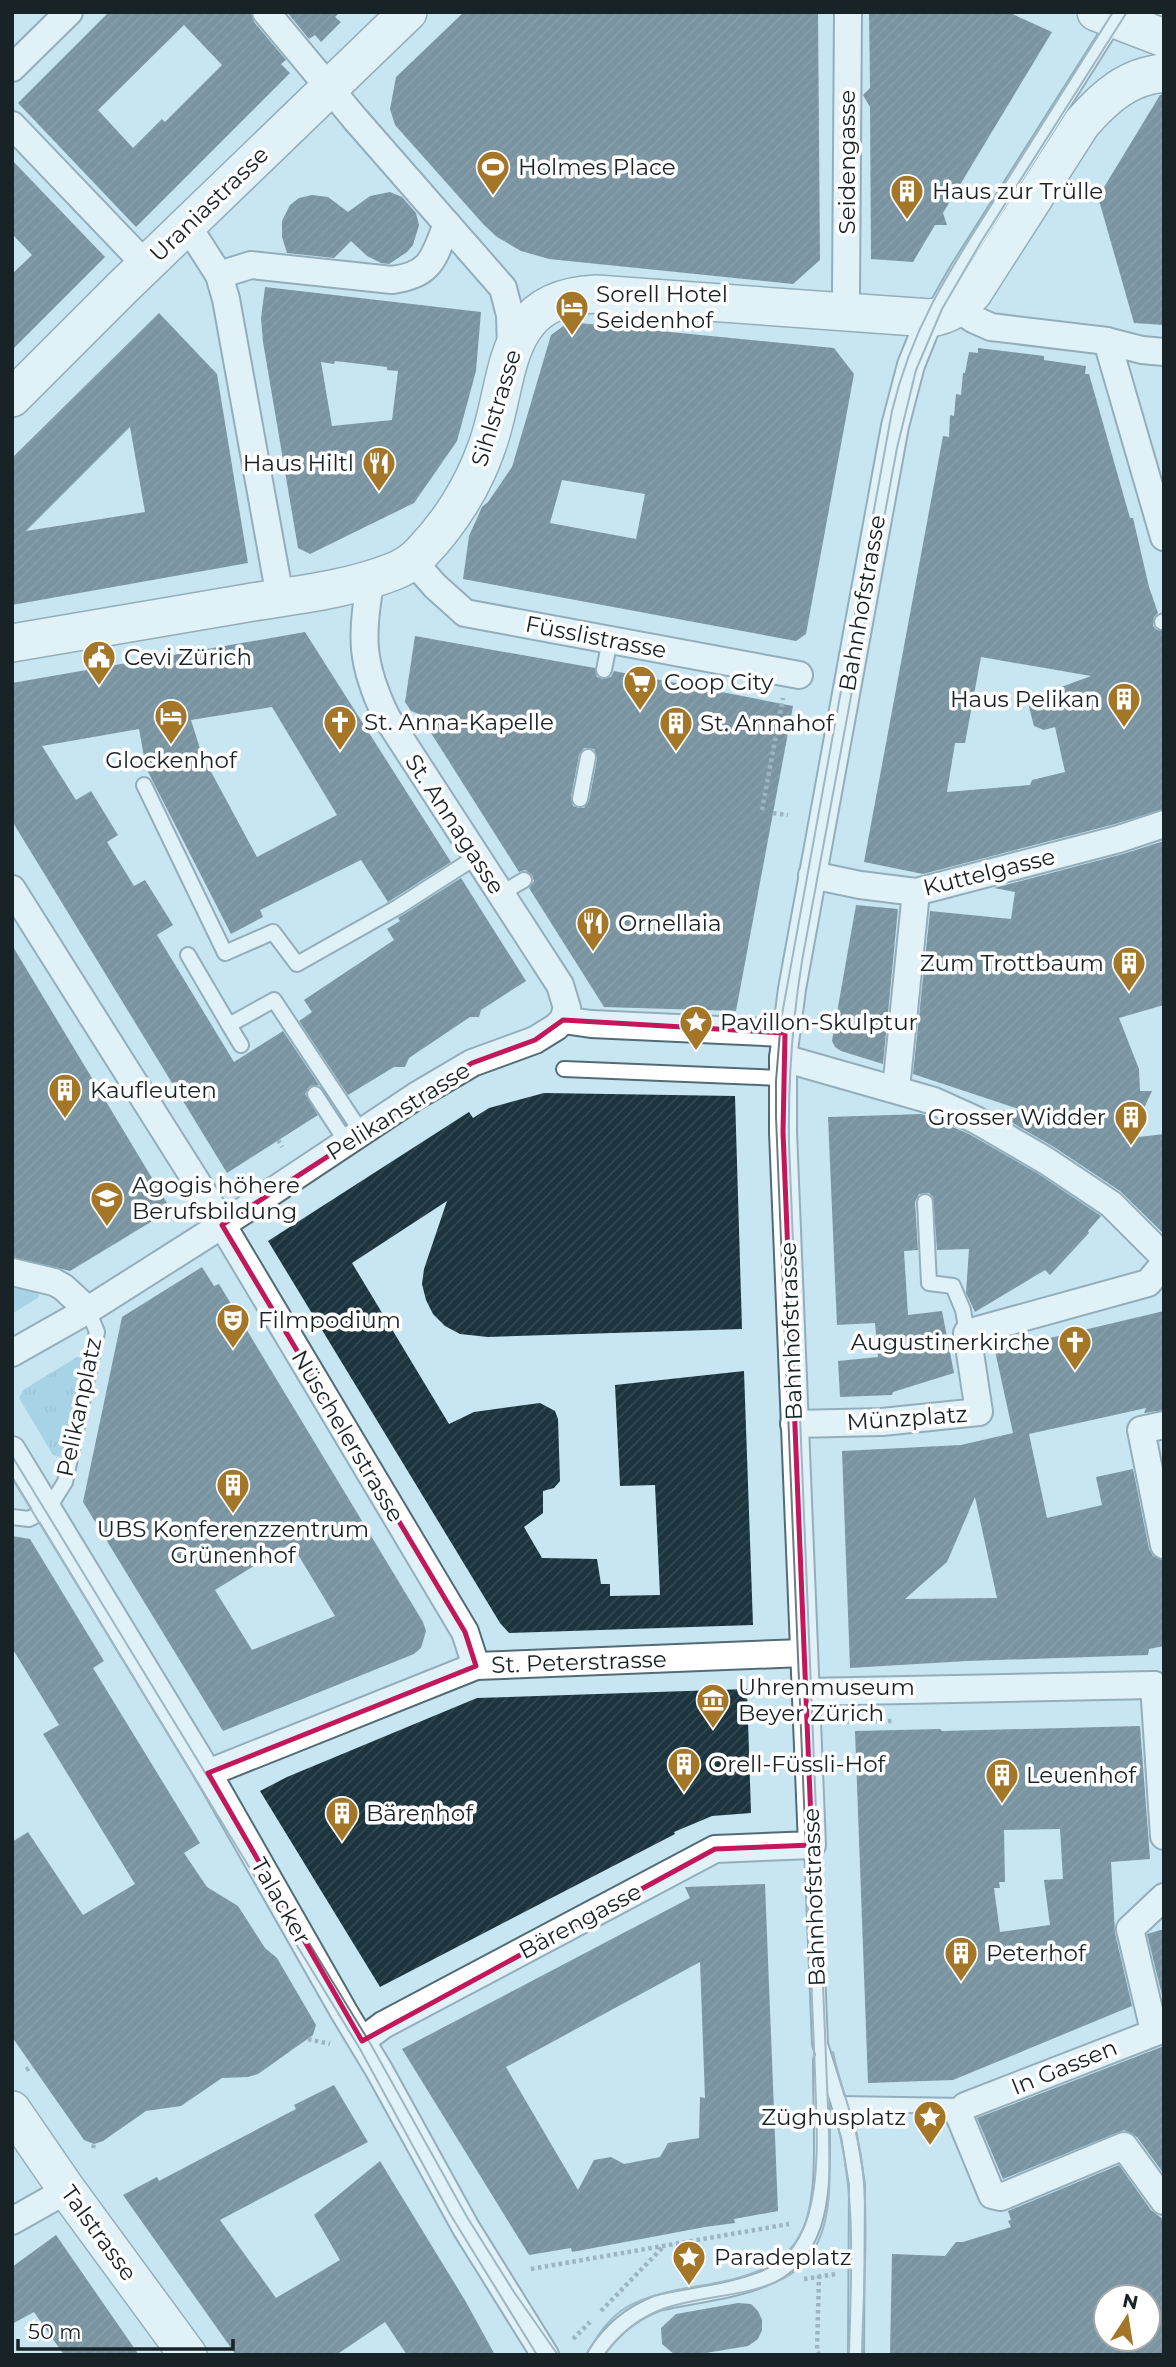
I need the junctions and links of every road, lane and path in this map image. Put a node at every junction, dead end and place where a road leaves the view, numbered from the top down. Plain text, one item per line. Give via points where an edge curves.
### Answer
1 (69, 12) edge
2 (266, 12) edge
3 (408, 12) edge
4 (848, 12) edge
5 (1110, 15) edge
6 (1164, 38) edge
7 (12, 68) edge
8 (1159, 73) edge
9 (331, 88) junction
10 (12, 125) edge
11 (447, 224) junction
12 (187, 225) junction
13 (146, 265) junction
14 (219, 275) junction
15 (844, 312) junction
16 (944, 313) junction
17 (1107, 341) junction
18 (511, 348) junction
19 (1164, 352) edge
20 (12, 398) edge
21 (1164, 537) edge
22 (413, 561) junction
23 (371, 579) junction
24 (280, 597) junction
25 (610, 640) junction
26 (12, 643) edge
27 (604, 670) dead end
28 (799, 675) dead end
29 (782, 704) dead end
30 (588, 757) dead end
31 (145, 785) dead end
32 (580, 799) dead end
33 (762, 810) dead end
34 (773, 813) dead end
35 (788, 815) dead end
36 (1164, 824) edge
37 (476, 857) junction
38 (812, 875) junction
39 (524, 880) dead end
40 (12, 889) edge
41 (916, 892) junction
42 (500, 894) junction
43 (188, 956) dead end
44 (564, 1020) junction
45 (229, 1025) junction
46 (241, 1045) dead end
47 (784, 1057) junction
48 (564, 1069) dead end
49 (896, 1089) junction
50 (316, 1094) dead end
51 (354, 1138) junction
52 (278, 1140) dead end
53 (282, 1147) dead end
54 (925, 1202) dead end
55 (222, 1225) junction
56 (1164, 1256) edge
57 (1164, 1265) edge
58 (12, 1272) edge
59 (88, 1310) junction
60 (967, 1333) junction
61 (12, 1353) edge
62 (794, 1424) junction
63 (1164, 1425) edge
64 (12, 1450) edge
65 (47, 1509) junction
66 (12, 1517) edge
67 (1164, 1545) edge
68 (803, 1653) junction
69 (476, 1666) junction
70 (1159, 1682) edge
71 (805, 1692) junction
72 (208, 1773) junction
73 (1164, 1836) edge
74 (812, 1845) junction
75 (1164, 1897) edge
76 (1159, 2030) edge
77 (308, 2039) dead end
78 (362, 2041) junction
79 (330, 2043) dead end
80 (820, 2044) junction
81 (33, 2066) dead end
82 (26, 2070) dead end
83 (839, 2104) junction
84 (965, 2106) junction
85 (12, 2110) edge
86 (67, 2190) junction
87 (1164, 2201) edge
88 (12, 2221) edge
89 (789, 2224) dead end
90 (663, 2246) junction
91 (531, 2269) dead end
92 (842, 2273) dead end
93 (820, 2276) junction
94 (799, 2280) dead end
95 (573, 2339) dead end
96 (188, 2355) edge
97 (545, 2355) edge
98 (595, 2355) edge
99 (819, 2355) edge
100 (856, 2355) edge

1 - 7 street
2 - 9 street
3 - 9 street, Uraniastrasse
4 - 15 street, Seidengasse
5 - 6 street
5 - 16 lane, Bahnhofstrasse via 958,268
8 - 16 street, Bahnhofstrasse via 1116,89 1100,102 973,293
9 - 11 street
9 - 12 street, Uraniastrasse
10 - 13 street
11 - 14 street via 427,267 412,277 392,280 251,265
11 - 18 street via 503,288 510,314
12 - 13 street, Uraniastrasse
12 - 14 street
13 - 20 street, Uraniastrasse
14 - 24 street
15 - 16 street, Sihlstrasse
15 - 18 street, Sihlstrasse via 573,295 533,317
16 - 17 street via 992,327
16 - 38 street, Bahnhofstrasse via 907,378 895,426
17 - 19 street
17 - 21 street
18 - 22 street, Sihlstrasse via 488,446 475,478
22 - 23 street, Sihlstrasse
22 - 25 street, Füsslistrasse via 466,613
23 - 24 street, Sihlstrasse
23 - 37 street, St. Annagasse via 363,620 372,688
24 - 26 street, Sihlstrasse
25 - 27 lane
25 - 28 street, Füsslistrasse
29 - 33 path
30 - 32 lane
31 - 37 lane via 225,953 273,932 298,964
34 - 35 path
36 - 41 street, Kuttelgasse
37 - 42 street, St. Annagasse
38 - 41 street, Kuttelgasse
38 - 47 street, Bahnhofstrasse
39 - 42 lane
40 - 55 street, Nüschelerstrasse
41 - 49 street
42 - 44 street, St. Annagasse via 560,985 567,1008
43 - 45 lane
44 - 47 street
44 - 51 street, Pelikanstrasse via 535,1040 472,1063
45 - 46 lane
45 - 51 lane via 274,1000
47 - 48 lane
47 - 49 street
47 - 62 street, Bahnhofstrasse
49 - 56 street via 976,1120 1045,1160 1111,1204
50 - 51 lane
51 - 55 street, Pelikanstrasse
52 - 53 path
54 - 60 lane via 929,1283 953,1286
55 - 59 street, Pelikanstrasse
55 - 69 street, Nüschelerstrasse via 465,1632
57 - 60 street via 1148,1283
58 - 59 street, Pelikanplatz via 54,1282
59 - 61 street, Pelikanstrasse
59 - 65 lane, Pelikanplatz via 97,1332 95,1343 65,1482
60 - 62 street, Münzplatz via 979,1412 882,1422
62 - 68 street, Bahnhofstrasse
63 - 67 street via 1140,1430
64 - 65 street, Talacker
65 - 66 lane via 29,1519
65 - 72 street, Talacker
68 - 69 street, St. Peterstrasse
68 - 71 street, Bahnhofstrasse
69 - 72 street, St. Peterstrasse
70 - 71 street
70 - 73 street
71 - 74 street, Bahnhofstrasse
72 - 78 street, Talacker
74 - 78 street, Bärengasse via 715,1849 383,2025
74 - 80 lane, Bahnhofstrasse
75 - 76 street via 1130,1929
76 - 84 street, In Gassen
77 - 79 path
78 - 97 street, Talacker via 466,2228
80 - 83 lane, Bahnhofstrasse
80 - 98 lane via 821,2193 813,2230 800,2251 763,2279 643,2309 614,2329
81 - 82 path
83 - 84 lane
83 - 100 lane, Bahnhofstrasse via 856,2185
84 - 87 street via 960,2115 992,2195 1002,2197 1124,2146
85 - 86 street, Talstrasse
86 - 88 street
86 - 96 street, Talstrasse
89 - 90 path
90 - 91 path
90 - 95 path
92 - 93 path
93 - 94 path
93 - 99 path

